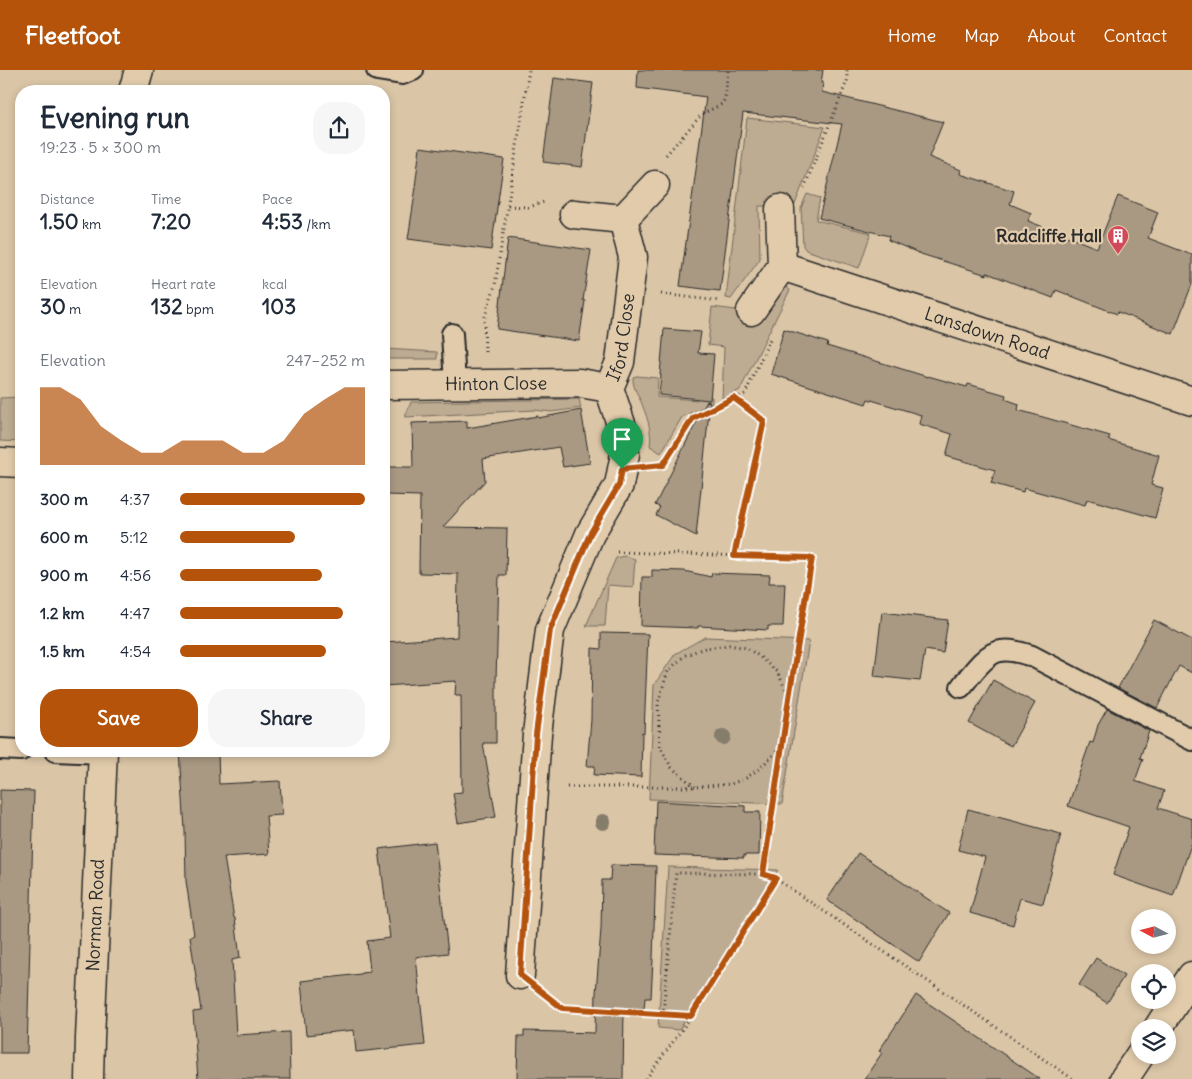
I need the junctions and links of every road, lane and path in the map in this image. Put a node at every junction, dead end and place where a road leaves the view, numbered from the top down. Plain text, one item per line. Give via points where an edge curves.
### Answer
1 (139, 70) edge
2 (377, 70) edge
3 (413, 70) edge
4 (529, 70) edge
5 (135, 85) edge
6 (655, 185) dead end
7 (780, 209) dead end
8 (574, 214) dead end
9 (623, 219) junction
10 (782, 266) junction
11 (751, 311) dead end
12 (773, 333) dead end
13 (452, 334) dead end
14 (455, 384) junction
15 (486, 384) junction
16 (390, 385) edge
17 (609, 388) junction
18 (734, 398) junction
19 (1192, 401) edge
20 (0, 462) edge
21 (15, 463) edge
22 (622, 469) junction
23 (583, 551) junction
24 (734, 556) junction
25 (961, 687) dead end
26 (789, 698) junction
27 (1192, 740) edge
28 (782, 745) junction
29 (0, 749) edge
30 (15, 750) edge
31 (103, 757) edge
32 (532, 787) junction
33 (695, 787) junction
34 (763, 874) junction
35 (776, 878) junction
36 (520, 975) joint
37 (1192, 976) edge
38 (663, 1014) junction
39 (691, 1016) junction
40 (1164, 1019) edge
41 (1134, 1064) edge
42 (89, 1079) edge
43 (646, 1079) edge
44 (1073, 1079) edge
45 (1124, 1079) edge

1 - 5 main road
2 - 3 lane via 402,74
4 - 15 path via 496,285 484,320
6 - 9 main road
7 - 10 main road
8 - 9 main road
9 - 17 main road, Iford Close via 632,257 620,362
10 - 11 main road
10 - 19 main road, Lansdown Road
12 - 18 path via 745,394
13 - 14 lane
14 - 15 main road, Hinton Close
14 - 16 main road, Hinton Close
15 - 17 main road, Hinton Close via 580,383
17 - 22 main road, Iford Close via 622,427 625,454
18 - 22 path via 693,418 663,465
18 - 24 path via 764,421
20 - 21 main road
22 - 23 main road, Iford Close via 619,485
23 - 24 path
23 - 32 main road, Iford Close via 550,630
24 - 26 path via 812,558
25 - 27 lane via 983,660 999,650 1016,651 1032,656
26 - 28 path
26 - 33 path via 778,673 747,648 730,645 705,648 679,660 668,671 658,702 660,746 671,767
28 - 33 path via 746,778 731,784
28 - 34 path
29 - 30 lane
31 - 42 main road, Norman Road
32 - 33 path
32 - 36 main road, Iford Close
34 - 35 path
34 - 38 path via 676,873
35 - 39 path
35 - 44 path
36 - 38 path via 562,1008
37 - 40 main road
38 - 39 path
39 - 43 path
41 - 45 main road

